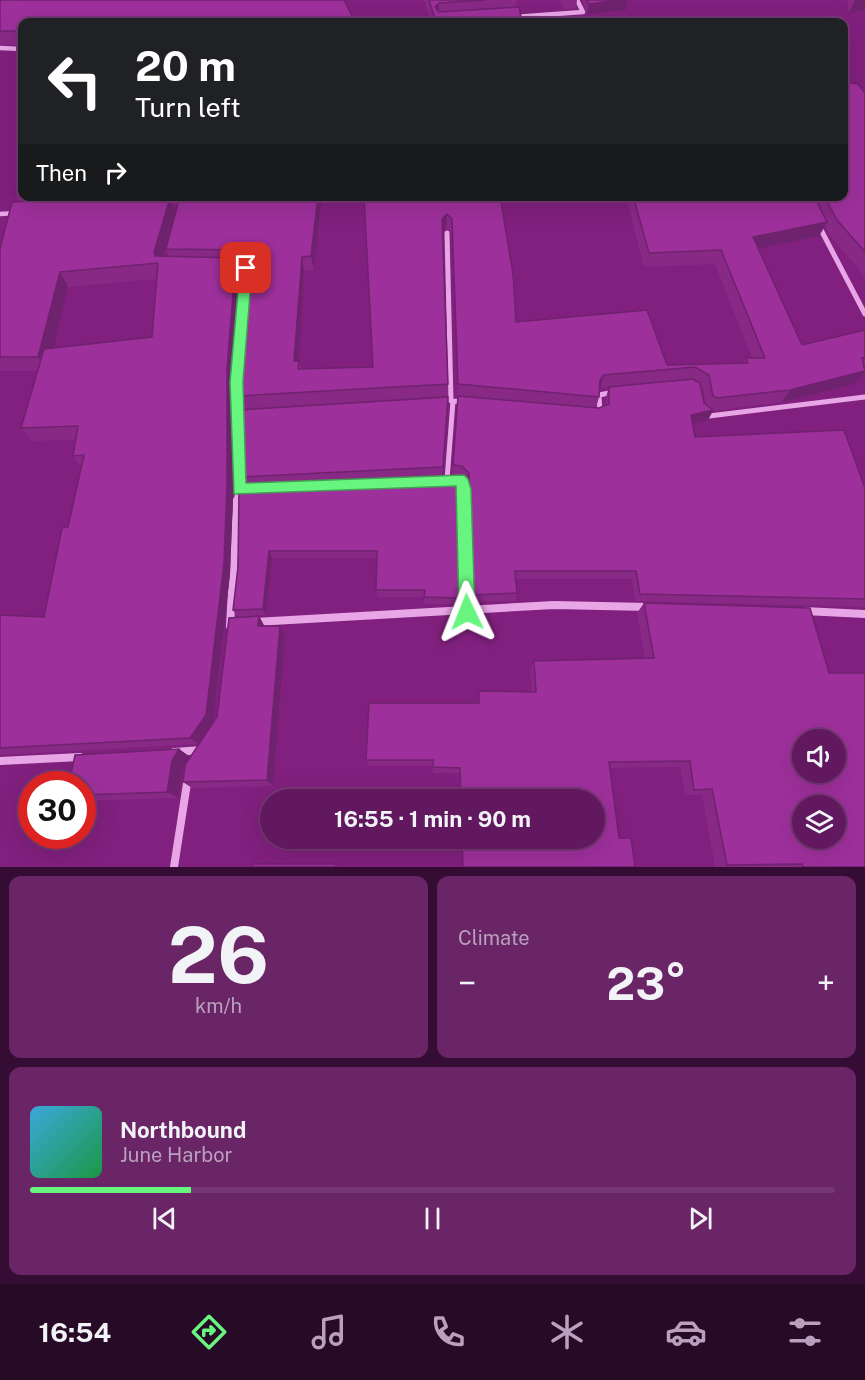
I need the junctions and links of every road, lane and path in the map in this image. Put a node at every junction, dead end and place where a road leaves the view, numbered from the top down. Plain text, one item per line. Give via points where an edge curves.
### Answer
1 (577, 0) edge
2 (505, 18) edge
3 (0, 48) edge
4 (18, 49) edge
5 (24, 213) edge
6 (0, 214) edge
7 (818, 222) edge
8 (447, 233) dead end
9 (242, 314) edge
10 (865, 314) edge
11 (623, 391) edge
12 (865, 397) edge
13 (453, 401) junction
14 (700, 401) edge
15 (442, 402) edge
16 (477, 403) edge
17 (248, 413) edge
18 (236, 414) junction
19 (596, 414) edge
20 (436, 480) edge
21 (447, 480) junction
22 (250, 489) edge
23 (239, 490) junction
24 (657, 607) edge
25 (795, 610) edge
26 (467, 612) junction
27 (865, 614) edge
28 (231, 623) junction
29 (229, 634) edge
30 (207, 741) edge
31 (202, 750) junction
32 (166, 752) edge
33 (95, 756) edge
34 (196, 760) edge
35 (0, 761) edge
36 (189, 769) edge
37 (174, 867) edge

1 - 2 street via 583,12
3 - 4 street
5 - 6 street
7 - 10 street
8 - 13 street
9 - 18 street
11 - 19 street via 599,395 601,412
12 - 14 street via 709,416 702,411
13 - 15 street
13 - 16 street
13 - 21 street
17 - 18 street
18 - 23 street
20 - 21 street
21 - 26 street via 463,483
22 - 23 street
23 - 28 street
24 - 26 street via 554,605
25 - 27 street
26 - 28 street
28 - 29 street
30 - 31 street
31 - 32 street
31 - 34 street
33 - 35 street
36 - 37 street

